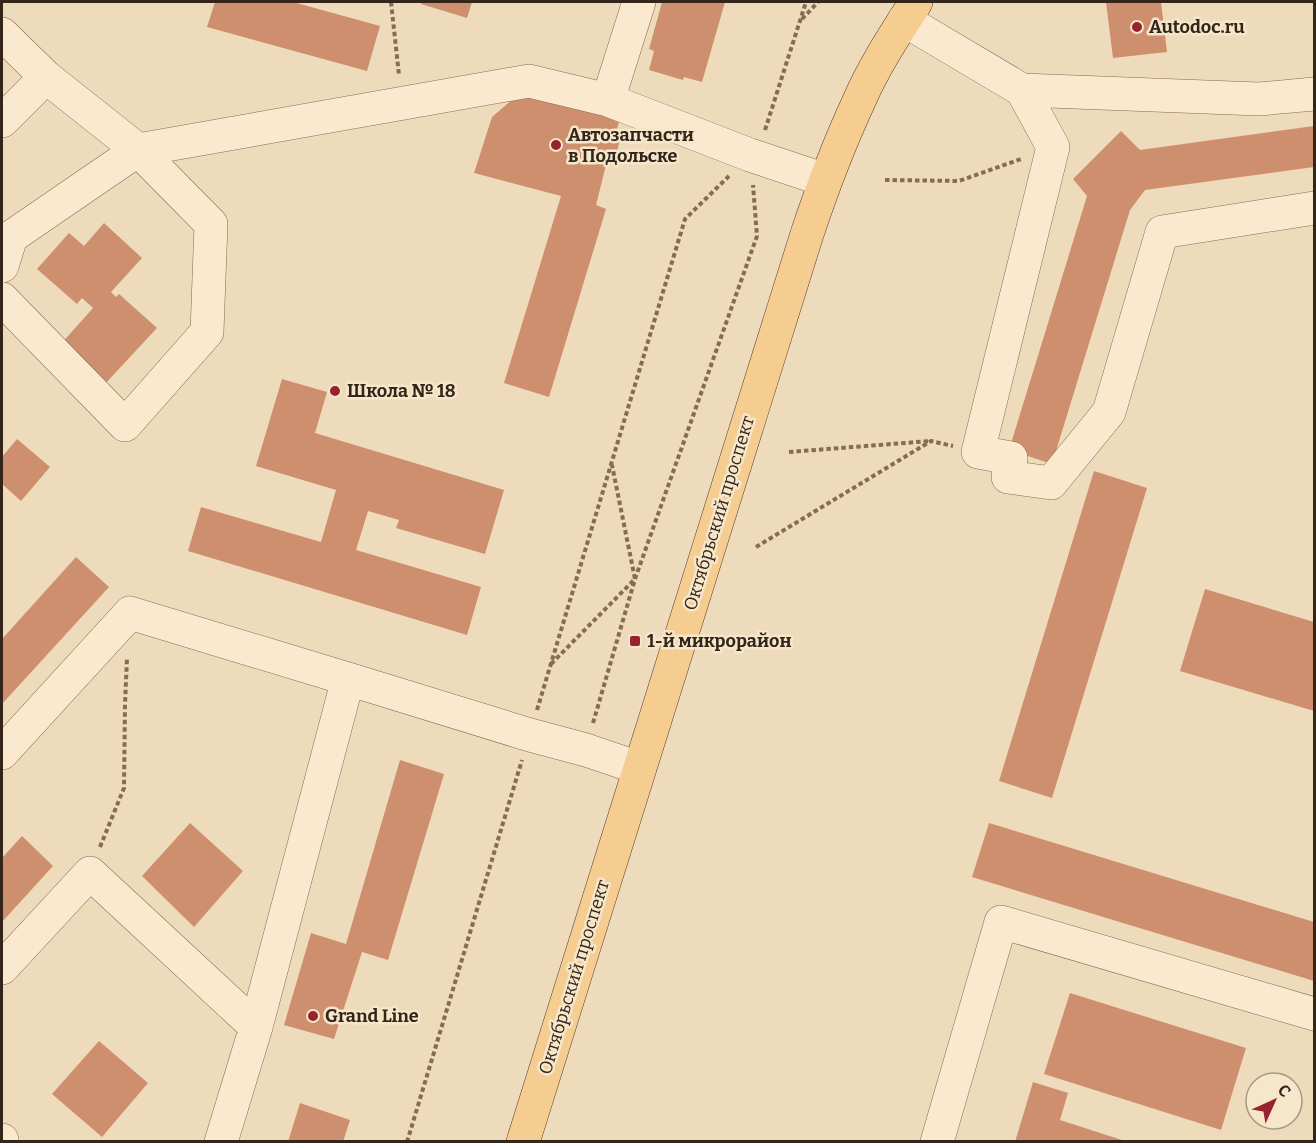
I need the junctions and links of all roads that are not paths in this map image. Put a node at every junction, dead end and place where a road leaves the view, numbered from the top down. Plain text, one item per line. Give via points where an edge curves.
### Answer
1 (639, 2) edge
2 (910, 11) edge
3 (2, 34) edge
4 (46, 77) junction
5 (1022, 90) junction
6 (1314, 94) edge
7 (608, 100) junction
8 (2, 121) edge
9 (138, 150) junction
10 (825, 180) junction
11 (1314, 208) edge
12 (2, 266) edge
13 (2, 299) edge
14 (348, 679) junction
15 (2, 753) edge
16 (639, 768) junction
17 (2, 968) edge
18 (1314, 1014) edge
19 (256, 1027) junction
20 (221, 1142) edge
21 (523, 1142) edge
22 (937, 1142) edge

1 - 7 lane
2 - 5 lane
2 - 10 main road, Октябрьский проспект via 860,99
3 - 4 lane
4 - 8 lane
4 - 9 lane
5 - 6 lane via 1259,99
5 - 11 lane via 1053,147 978,452 1011,458 1008,477 1051,483 1109,412 1162,232
7 - 9 lane via 529,81
7 - 10 lane
9 - 12 lane via 12,237
9 - 13 lane via 211,224 207,332 125,425
10 - 16 main road, Октябрьский проспект
14 - 15 lane via 130,613
14 - 16 lane
14 - 19 lane
16 - 21 main road, Октябрьский проспект
17 - 19 lane via 90,873
18 - 22 lane via 1000,922
19 - 20 lane

